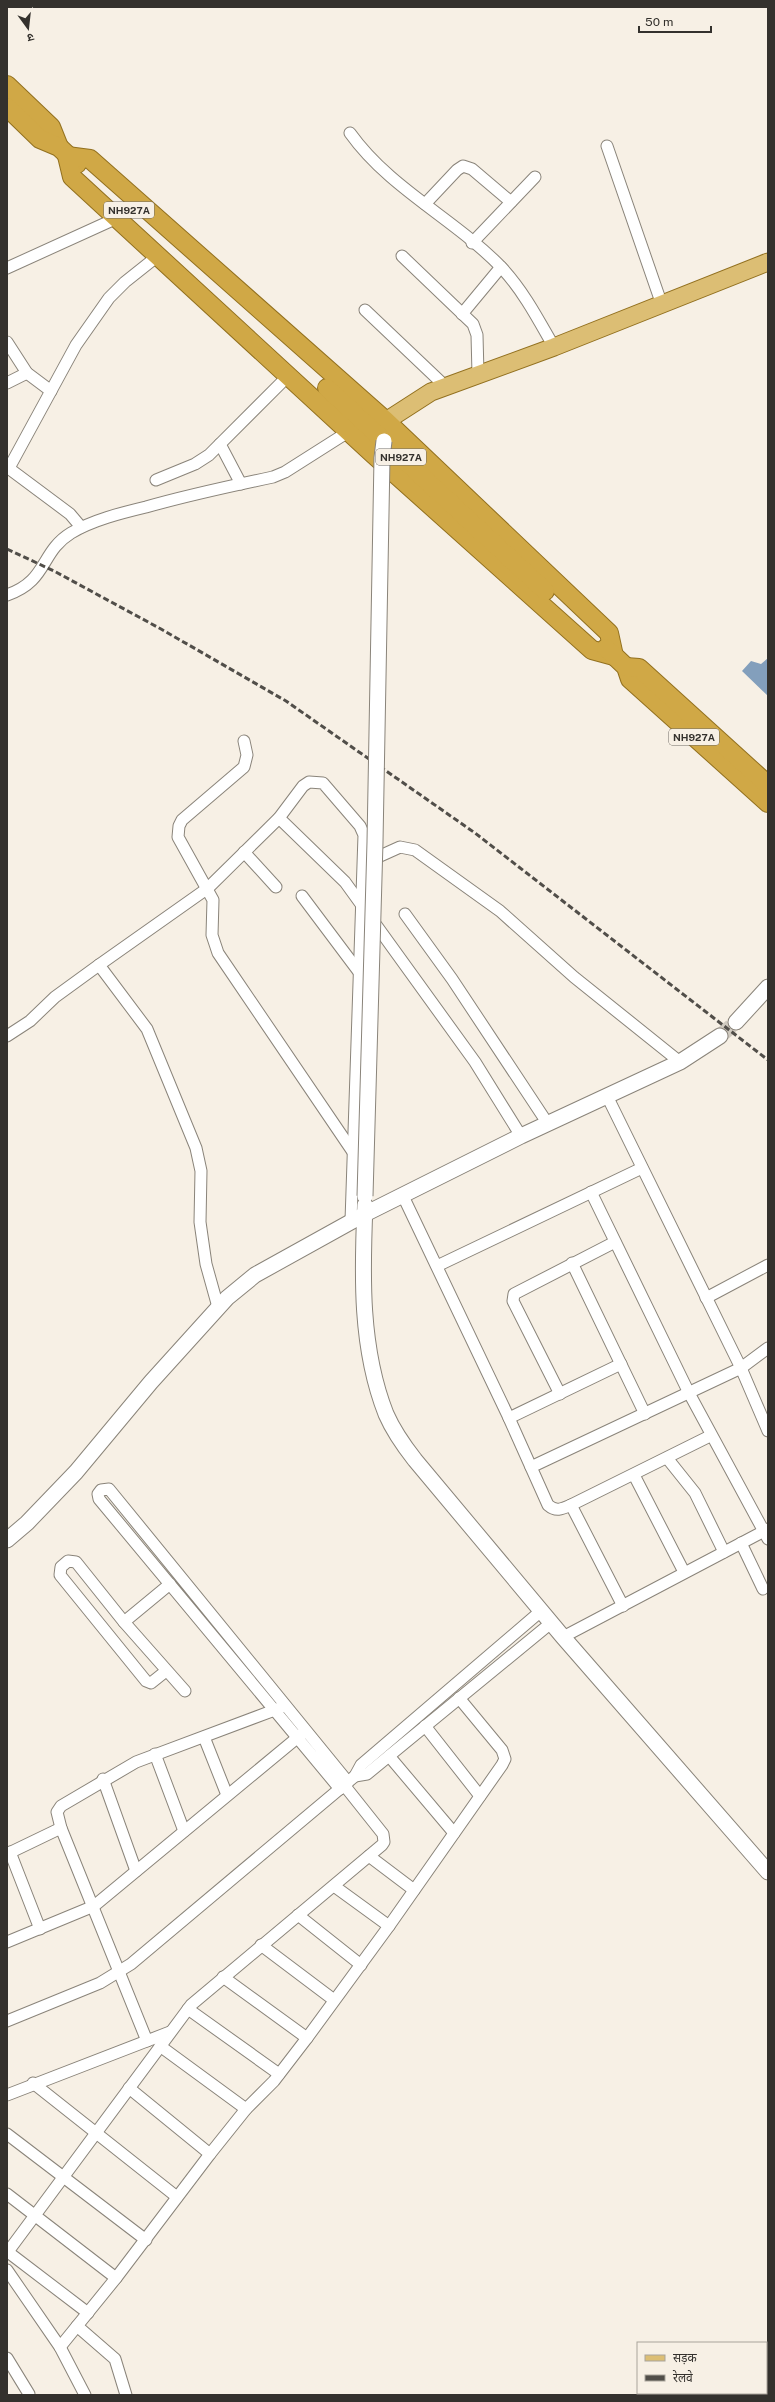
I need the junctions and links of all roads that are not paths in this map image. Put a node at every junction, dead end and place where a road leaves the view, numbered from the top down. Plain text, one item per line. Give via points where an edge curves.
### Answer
1 (7, 85) edge
2 (7, 107) edge
3 (350, 133) dead end
4 (607, 146) dead end
5 (63, 152) junction
6 (535, 177) dead end
7 (512, 202) junction
8 (425, 204) junction
9 (117, 218) junction
10 (472, 243) junction
11 (159, 255) junction
12 (402, 256) dead end
13 (768, 262) edge
14 (501, 267) junction
15 (7, 268) edge
16 (662, 304) junction
17 (365, 310) dead end
18 (462, 314) junction
19 (7, 342) edge
20 (554, 347) junction
21 (27, 373) junction
22 (478, 374) junction
23 (288, 376) junction
24 (7, 383) edge
25 (445, 386) junction
26 (52, 391) junction
27 (386, 421) junction
28 (348, 432) junction
29 (384, 441) junction
30 (220, 444) junction
31 (8, 468) edge
32 (156, 480) dead end
33 (240, 484) junction
34 (81, 527) junction
35 (7, 595) edge
36 (614, 656) junction
37 (244, 741) dead end
38 (768, 785) edge
39 (768, 803) edge
40 (279, 818) junction
41 (244, 852) junction
42 (364, 864) junction
43 (208, 888) junction
44 (276, 888) dead end
45 (302, 896) dead end
46 (363, 906) junction
47 (405, 914) dead end
48 (99, 965) junction
49 (359, 972) junction
50 (768, 987) edge
51 (736, 1022) tunnel mouth
52 (7, 1036) edge
53 (720, 1036) tunnel mouth
54 (680, 1062) junction
55 (607, 1096) junction
56 (548, 1124) junction
57 (521, 1136) junction
58 (353, 1152) junction
59 (642, 1168) junction
60 (591, 1192) junction
61 (403, 1196) junction
62 (365, 1214) junction
63 (350, 1221) junction
64 (615, 1242) junction
65 (572, 1264) junction
66 (768, 1265) edge
67 (437, 1266) junction
68 (706, 1298) junction
69 (218, 1307) junction
70 (768, 1348) edge
71 (621, 1364) junction
72 (740, 1368) junction
73 (689, 1393) junction
74 (560, 1394) junction
75 (645, 1414) junction
76 (509, 1418) junction
77 (768, 1430) edge
78 (710, 1436) junction
79 (667, 1458) junction
80 (531, 1467) junction
81 (634, 1475) junction
82 (571, 1505) junction
83 (767, 1533) edge
84 (7, 1540) edge
85 (741, 1543) junction
86 (724, 1552) junction
87 (684, 1572) junction
88 (170, 1584) junction
89 (763, 1589) dead end
90 (623, 1606) junction
91 (541, 1611) junction
92 (124, 1622) junction
93 (551, 1623) junction
94 (563, 1637) junction
95 (166, 1671) junction
96 (185, 1691) dead end
97 (459, 1698) junction
98 (286, 1706) junction
99 (274, 1710) junction
100 (425, 1726) junction
101 (302, 1734) junction
102 (204, 1737) junction
103 (155, 1754) junction
104 (389, 1756) junction
105 (103, 1779) junction
106 (347, 1783) junction
107 (227, 1795) junction
108 (480, 1796) junction
109 (61, 1828) junction
110 (184, 1831) junction
111 (454, 1833) junction
112 (9, 1853) edge
113 (369, 1856) junction
114 (136, 1871) junction
115 (768, 1872) edge
116 (334, 1886) junction
117 (414, 1890) junction
118 (94, 1906) junction
119 (298, 1916) junction
120 (389, 1926) junction
121 (40, 1928) junction
122 (7, 1942) edge
123 (262, 1945) junction
124 (361, 1964) junction
125 (121, 1972) junction
126 (223, 1977) junction
127 (334, 2000) junction
128 (188, 2009) junction
129 (7, 2021) edge
130 (171, 2031) junction
131 (307, 2038) junction
132 (147, 2040) junction
133 (160, 2046) junction
134 (279, 2074) junction
135 (33, 2084) junction
136 (129, 2088) junction
137 (7, 2095) edge
138 (246, 2109) junction
139 (95, 2133) junction
140 (7, 2134) edge
141 (210, 2154) junction
142 (63, 2177) junction
143 (7, 2194) edge
144 (177, 2197) junction
145 (34, 2216) junction
146 (146, 2240) junction
147 (7, 2252) edge
148 (7, 2270) edge
149 (116, 2278) junction
150 (88, 2313) junction
151 (77, 2326) junction
152 (60, 2347) junction
153 (7, 2358) edge
154 (29, 2394) dead end
155 (85, 2395) edge
156 (126, 2395) edge

1 - 5 highway, NH927A via 50,127
2 - 5 highway, NH927A via 40,139
3 - 8 street via 372,161
4 - 16 street
5 - 9 highway via 72,177
5 - 27 highway via 90,159
5 - 29 highway, NH927A
6 - 7 street
7 - 8 street via 472,169 463,166
7 - 10 street
8 - 10 street
9 - 11 highway
9 - 15 street
10 - 14 street
11 - 23 highway
11 - 26 street via 109,298 76,345
12 - 18 street
13 - 16 main road
14 - 18 street
14 - 20 street via 521,290
16 - 20 main road
17 - 25 street
18 - 22 street via 473,324 477,335
19 - 21 street
20 - 22 main road
21 - 24 street
21 - 26 street
22 - 25 main road
23 - 28 highway
23 - 30 street
25 - 27 main road via 412,402
26 - 31 street
27 - 36 highway via 609,633
28 - 33 street via 285,472
28 - 36 highway via 592,650
29 - 36 highway, NH927A
29 - 62 main road, bridge
30 - 32 street via 203,460
30 - 33 street
31 - 34 street via 70,514
33 - 34 street via 125,512
34 - 35 street via 59,542 30,583
36 - 38 highway, NH927A via 639,668
36 - 39 highway, NH927A via 630,679
37 - 43 street via 247,755 244,767 179,826 178,837 184,850
40 - 41 street
40 - 42 street via 303,786 309,782 323,782 362,830
40 - 46 street via 345,882
41 - 43 street
41 - 44 street
42 - 46 street
42 - 54 street via 400,847 415,850 500,911 574,977
43 - 48 street
43 - 58 street via 213,900 212,935 218,953
45 - 49 street
46 - 49 street
46 - 57 street via 475,1062
47 - 56 street via 452,979
48 - 52 street via 55,997 30,1021
48 - 69 street via 147,1029 196,1148 201,1171 200,1222 206,1264
49 - 58 street
50 - 51 main road
53 - 54 main road
54 - 55 main road
55 - 56 main road
55 - 59 street
56 - 57 main road
57 - 61 main road
58 - 63 street
59 - 60 street
59 - 68 street
60 - 64 street
60 - 67 street
61 - 62 main road
61 - 67 street
62 - 63 main road
62 - 91 main road via 365,1324 369,1354 386,1414 400,1440 415,1460
63 - 69 main road via 255,1275
64 - 65 street
64 - 73 street
65 - 71 street
65 - 74 street via 517,1291 513,1298
66 - 68 street
67 - 76 street
68 - 72 street
69 - 84 main road via 76,1472
70 - 72 street
71 - 74 street
71 - 75 street
72 - 73 street
72 - 77 street
73 - 75 street
73 - 78 street
74 - 76 street
75 - 80 street
76 - 80 street
78 - 79 street
78 - 83 street
79 - 81 street
79 - 86 street via 695,1493
80 - 82 street via 548,1505 556,1510
81 - 82 street
81 - 87 street
82 - 90 street
83 - 85 street
85 - 86 street
85 - 89 street
86 - 87 street
87 - 90 street
88 - 92 street
88 - 98 street via 100,1499 98,1494 101,1490 108,1489
88 - 99 street
90 - 94 street
91 - 93 main road
91 - 106 street via 361,1765
92 - 95 street
92 - 95 street via 76,1562 68,1561 61,1567 60,1575 146,1681 151,1683
93 - 94 main road
93 - 97 street
94 - 115 main road
95 - 96 street
97 - 100 street
97 - 108 street via 504,1755 502,1765
98 - 99 street
98 - 101 street
99 - 101 street
99 - 102 street
100 - 104 street
100 - 108 street
101 - 106 street
101 - 107 street
102 - 103 street
102 - 107 street
103 - 105 street
103 - 110 street
104 - 106 street via 367,1774
104 - 111 street
105 - 109 street via 58,1809
105 - 114 street
106 - 113 street via 383,1834 384,1842
106 - 125 street
107 - 110 street
108 - 111 street
109 - 112 street
109 - 118 street
110 - 114 street
111 - 117 street
112 - 121 street
113 - 116 street
113 - 117 street
114 - 118 street
116 - 119 street
116 - 120 street
117 - 120 street
118 - 121 street
118 - 125 street
119 - 123 street
119 - 124 street
120 - 124 street
121 - 122 street
123 - 126 street
123 - 127 street
124 - 127 street
125 - 129 street
125 - 132 street
126 - 128 street
126 - 131 street
127 - 131 street
128 - 130 street
128 - 134 street
130 - 132 street
130 - 133 street
131 - 134 street
132 - 135 street
133 - 136 street
133 - 138 street
134 - 138 street
135 - 137 street
135 - 139 street
136 - 139 street
136 - 141 street
138 - 141 street
139 - 142 street
139 - 144 street
140 - 142 street
141 - 144 street
142 - 145 street
142 - 146 street
143 - 145 street
144 - 146 street
145 - 147 street
145 - 149 street
146 - 149 street
147 - 150 street
148 - 152 street
149 - 150 street
150 - 151 street
151 - 152 street
151 - 156 street via 115,2359
152 - 155 street
153 - 154 street

